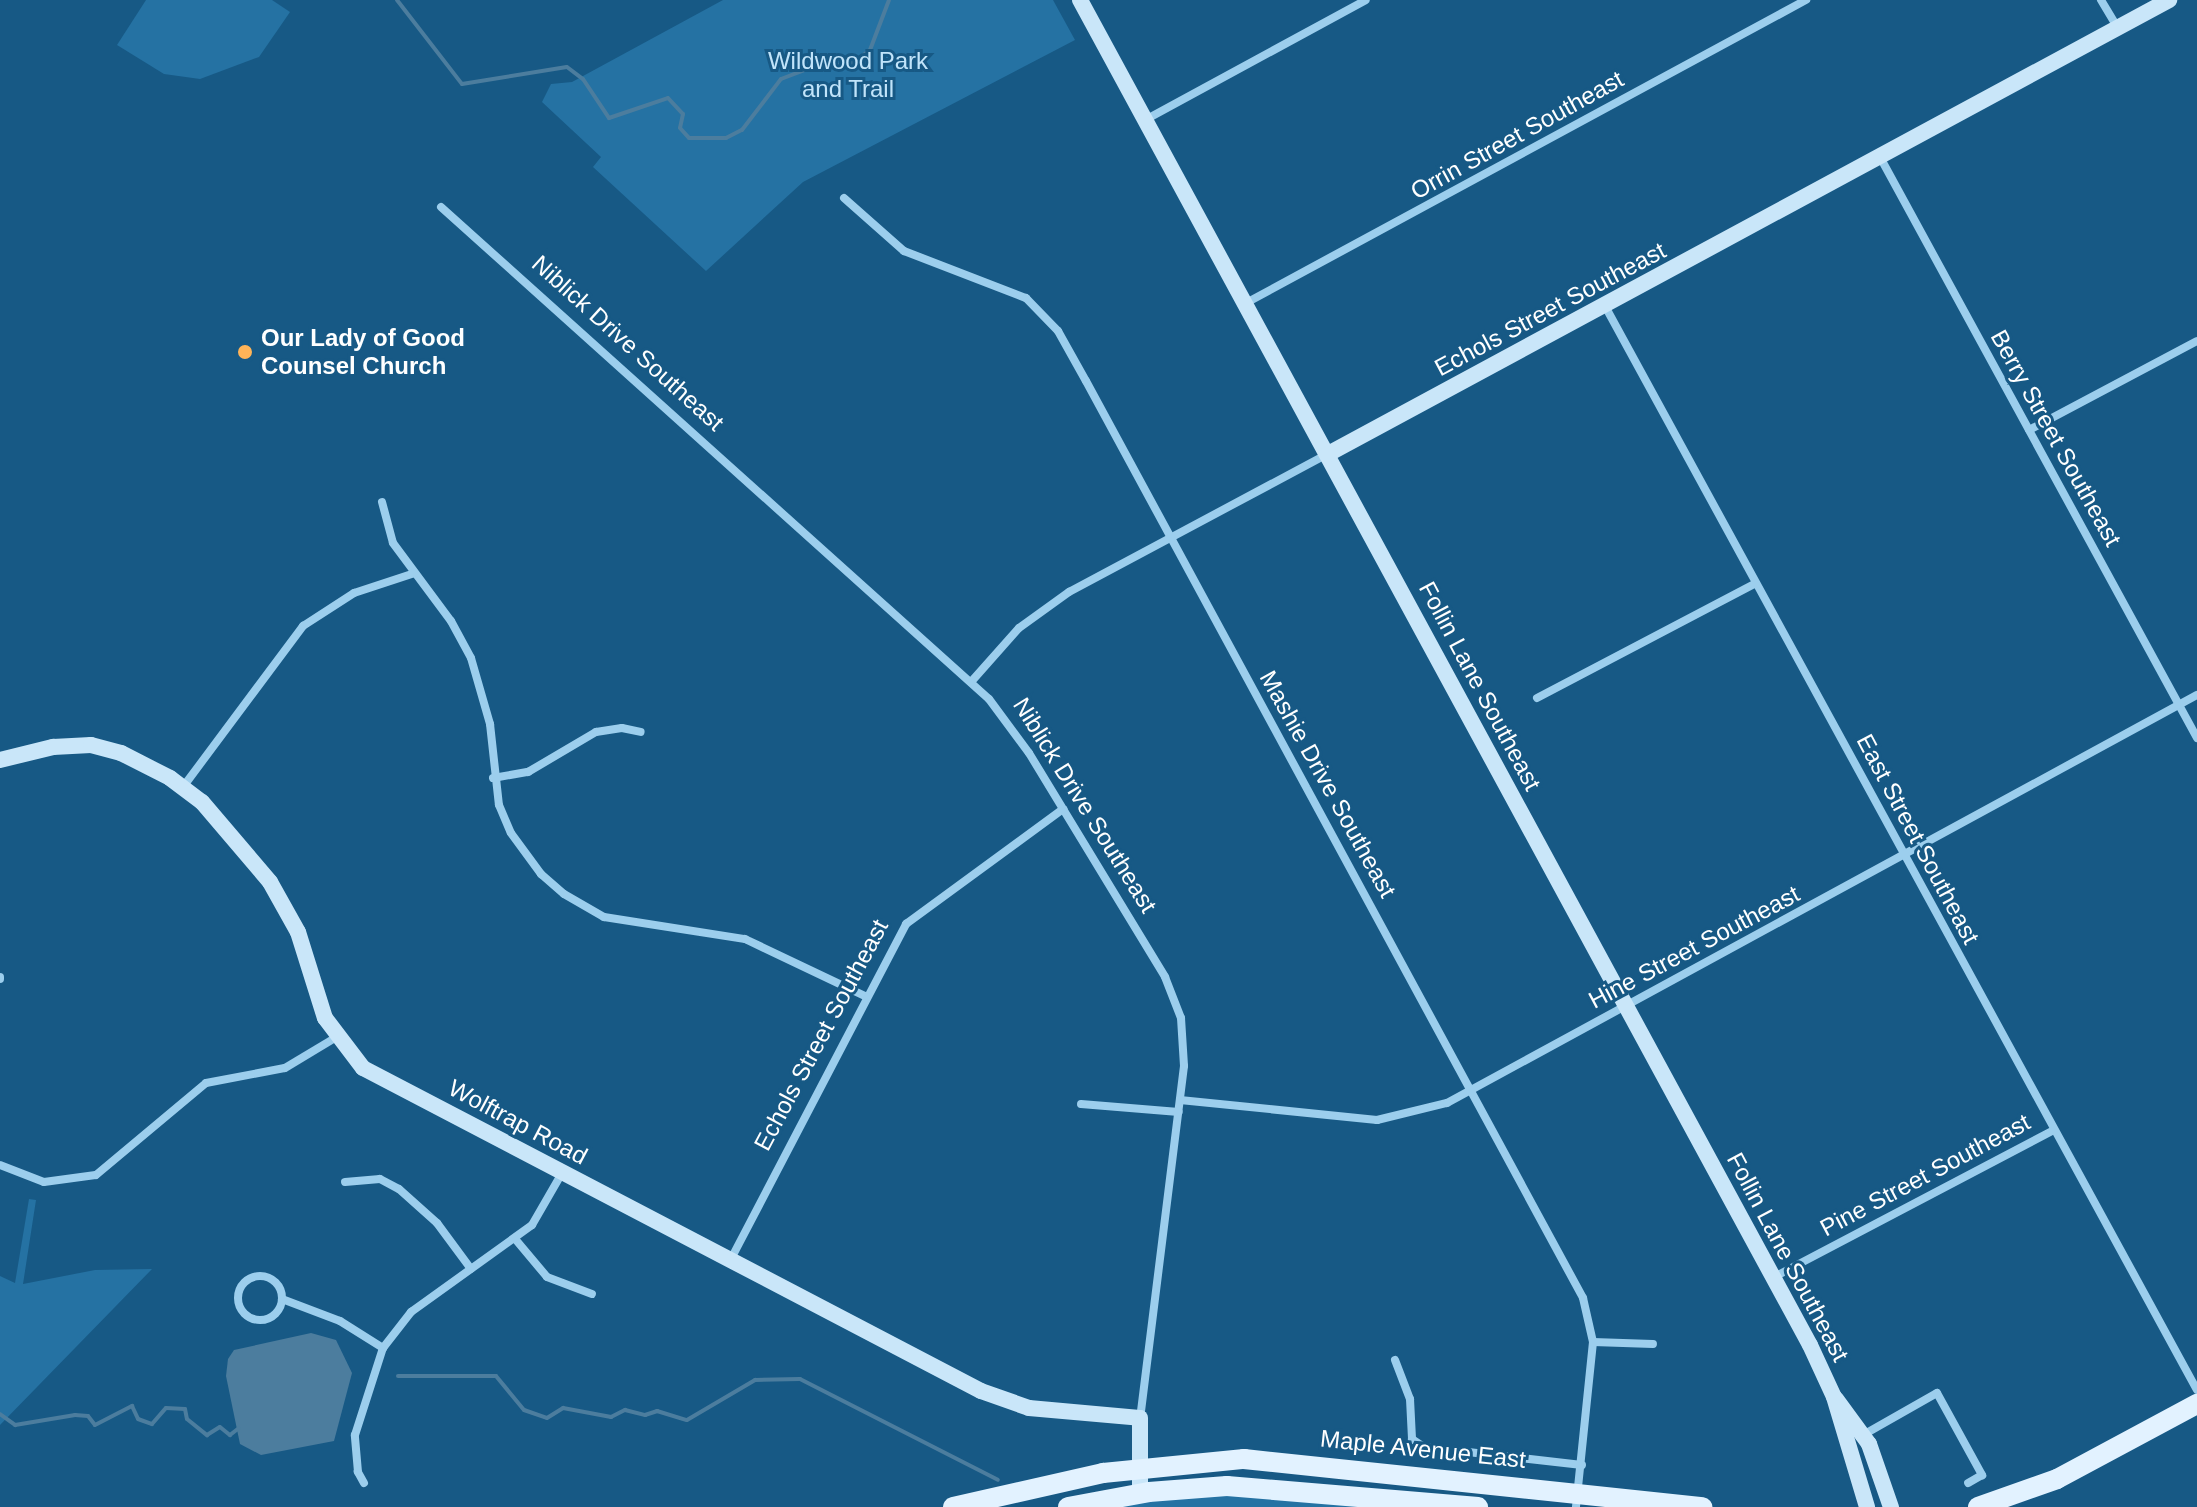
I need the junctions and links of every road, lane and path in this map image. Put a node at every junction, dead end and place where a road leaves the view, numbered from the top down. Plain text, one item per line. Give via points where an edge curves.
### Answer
1 (1080, 0) edge
2 (1366, 0) edge
3 (1806, 0) edge
4 (2101, 0) edge
5 (2169, 0) edge
6 (2117, 28) junction
7 (1145, 120) junction
8 (1880, 157) junction
9 (844, 198) dead end
10 (441, 207) dead end
11 (1246, 303) junction
12 (1605, 306) junction
13 (2197, 341) edge
14 (2029, 430) junction
15 (1328, 454) junction
16 (382, 502) dead end
17 (1172, 541) junction
18 (415, 573) junction
19 (1756, 583) junction
20 (971, 682) junction
21 (2197, 695) edge
22 (1537, 698) dead end
23 (2180, 705) junction
24 (641, 732) dead end
25 (2197, 738) edge
26 (0, 760) edge
27 (493, 778) junction
28 (183, 787) junction
29 (1063, 809) junction
30 (1903, 855) junction
31 (865, 996) junction
32 (1626, 1008) junction
33 (335, 1038) junction
34 (1471, 1089) junction
35 (1180, 1100) junction
36 (1081, 1104) dead end
37 (1179, 1112) junction
38 (2052, 1131) junction
39 (0, 1165) edge
40 (562, 1173) junction
41 (345, 1182) dead end
42 (516, 1240) junction
43 (732, 1257) junction
44 (471, 1269) junction
45 (1774, 1277) junction
46 (592, 1294) dead end
47 (282, 1299) junction
48 (1593, 1342) junction
49 (1653, 1344) dead end
50 (383, 1348) junction
51 (1395, 1360) dead end
52 (2197, 1390) edge
53 (1834, 1397) junction
54 (2197, 1404) edge
55 (1140, 1418) junction
56 (1863, 1435) junction
57 (1582, 1465) junction
58 (1137, 1468) junction
59 (2057, 1479) junction
60 (364, 1483) dead end
61 (1968, 1483) dead end
62 (1140, 1494) junction
63 (1577, 1500) edge
64 (953, 1507) edge
65 (1068, 1507) edge
66 (1478, 1507) edge
67 (1702, 1507) edge
68 (1867, 1507) edge
69 (1891, 1507) edge
70 (1978, 1507) edge
71 (2019, 1507) edge

1 - 7 street, Follin Lane Southeast
2 - 7 street
3 - 11 street, Orrin Street Southeast
4 - 6 street
5 - 6 street, Echols Street Southeast
6 - 8 street, Echols Street Southeast
7 - 11 street, Follin Lane Southeast
8 - 12 street, Echols Street Southeast
8 - 14 street, Berry Street Southeast
9 - 17 street, Mashie Drive Southeast via 904,251 1011,290 1043,312
10 - 20 street, Niblick Drive Southeast
11 - 15 street, Follin Lane Southeast
12 - 15 street, Echols Street Southeast
12 - 19 street, East Street Southeast
13 - 14 street
14 - 23 street, Berry Street Southeast
15 - 17 street, Echols Street Southeast
15 - 32 street, Follin Lane Southeast
16 - 18 street via 393,543
17 - 20 street, Echols Street Southeast via 1040,611
17 - 34 street, Mashie Drive Southeast
18 - 27 street via 471,658 490,724
18 - 28 street via 354,593 303,626
19 - 22 street
19 - 30 street, East Street Southeast
20 - 29 street, Niblick Drive Southeast via 1000,712
21 - 23 street, Hine Street Southeast
23 - 25 street, Berry Street Southeast
23 - 30 street, Hine Street Southeast
24 - 27 street via 596,732 528,772
26 - 28 street, Wolftrap Road via 53,747 91,745 144,763
27 - 31 street via 504,818 526,857 586,909 629,924 745,939
28 - 33 street, Wolftrap Road via 252,855 270,882 298,932
29 - 31 street, Echols Street Southeast via 906,924
29 - 35 street, Niblick Drive Southeast via 1174,995 1184,1039
30 - 32 street, Hine Street Southeast
30 - 38 street, East Street Southeast
31 - 43 street, Echols Street Southeast
32 - 34 street, Hine Street Southeast
32 - 45 street, Follin Lane Southeast
33 - 39 street via 285,1068 206,1083 96,1175 44,1182
33 - 40 street, Wolftrap Road via 363,1068
34 - 35 street, Hine Street Southeast via 1424,1112 1377,1120
34 - 48 street, Mashie Drive Southeast via 1568,1266
35 - 37 street, Niblick Drive Southeast
36 - 37 street
37 - 55 street, Niblick Drive Southeast
38 - 45 street, Pine Street Southeast
38 - 52 street, East Street Southeast
40 - 42 street via 543,1210
40 - 43 street, Wolftrap Road
41 - 44 street via 380,1179 399,1189 437,1223
42 - 44 street
42 - 46 street via 547,1277
43 - 55 street, Wolftrap Road via 1008,1402 1066,1414
44 - 50 street via 411,1312
45 - 53 street, Follin Lane Southeast
47 - 47 street via 275,1281 256,1276 240,1288 237,1298 245,1316 264,1321 280,1309
47 - 50 street via 340,1321
48 - 49 street
48 - 57 street, Mashie Drive Southeast
50 - 60 street via 355,1435
51 - 57 street via 1410,1399 1412,1439 1424,1447
53 - 56 street, Follin Lane Southeast
53 - 68 street, Follin Lane Southeast
54 - 59 main road
55 - 58 street, Niblick Drive Southeast
56 - 61 street via 1937,1393 1982,1475
56 - 69 street, Follin Lane Southeast via 1879,1464
57 - 63 street, Mashie Drive Southeast
58 - 62 street, Niblick Drive Southeast
58 - 63 main road, Maple Avenue East via 1244,1459 1290,1461
58 - 64 main road, Maple Avenue East
59 - 70 main road
59 - 71 main road
62 - 65 main road
62 - 66 main road via 1275,1487
63 - 67 main road, Maple Avenue East

